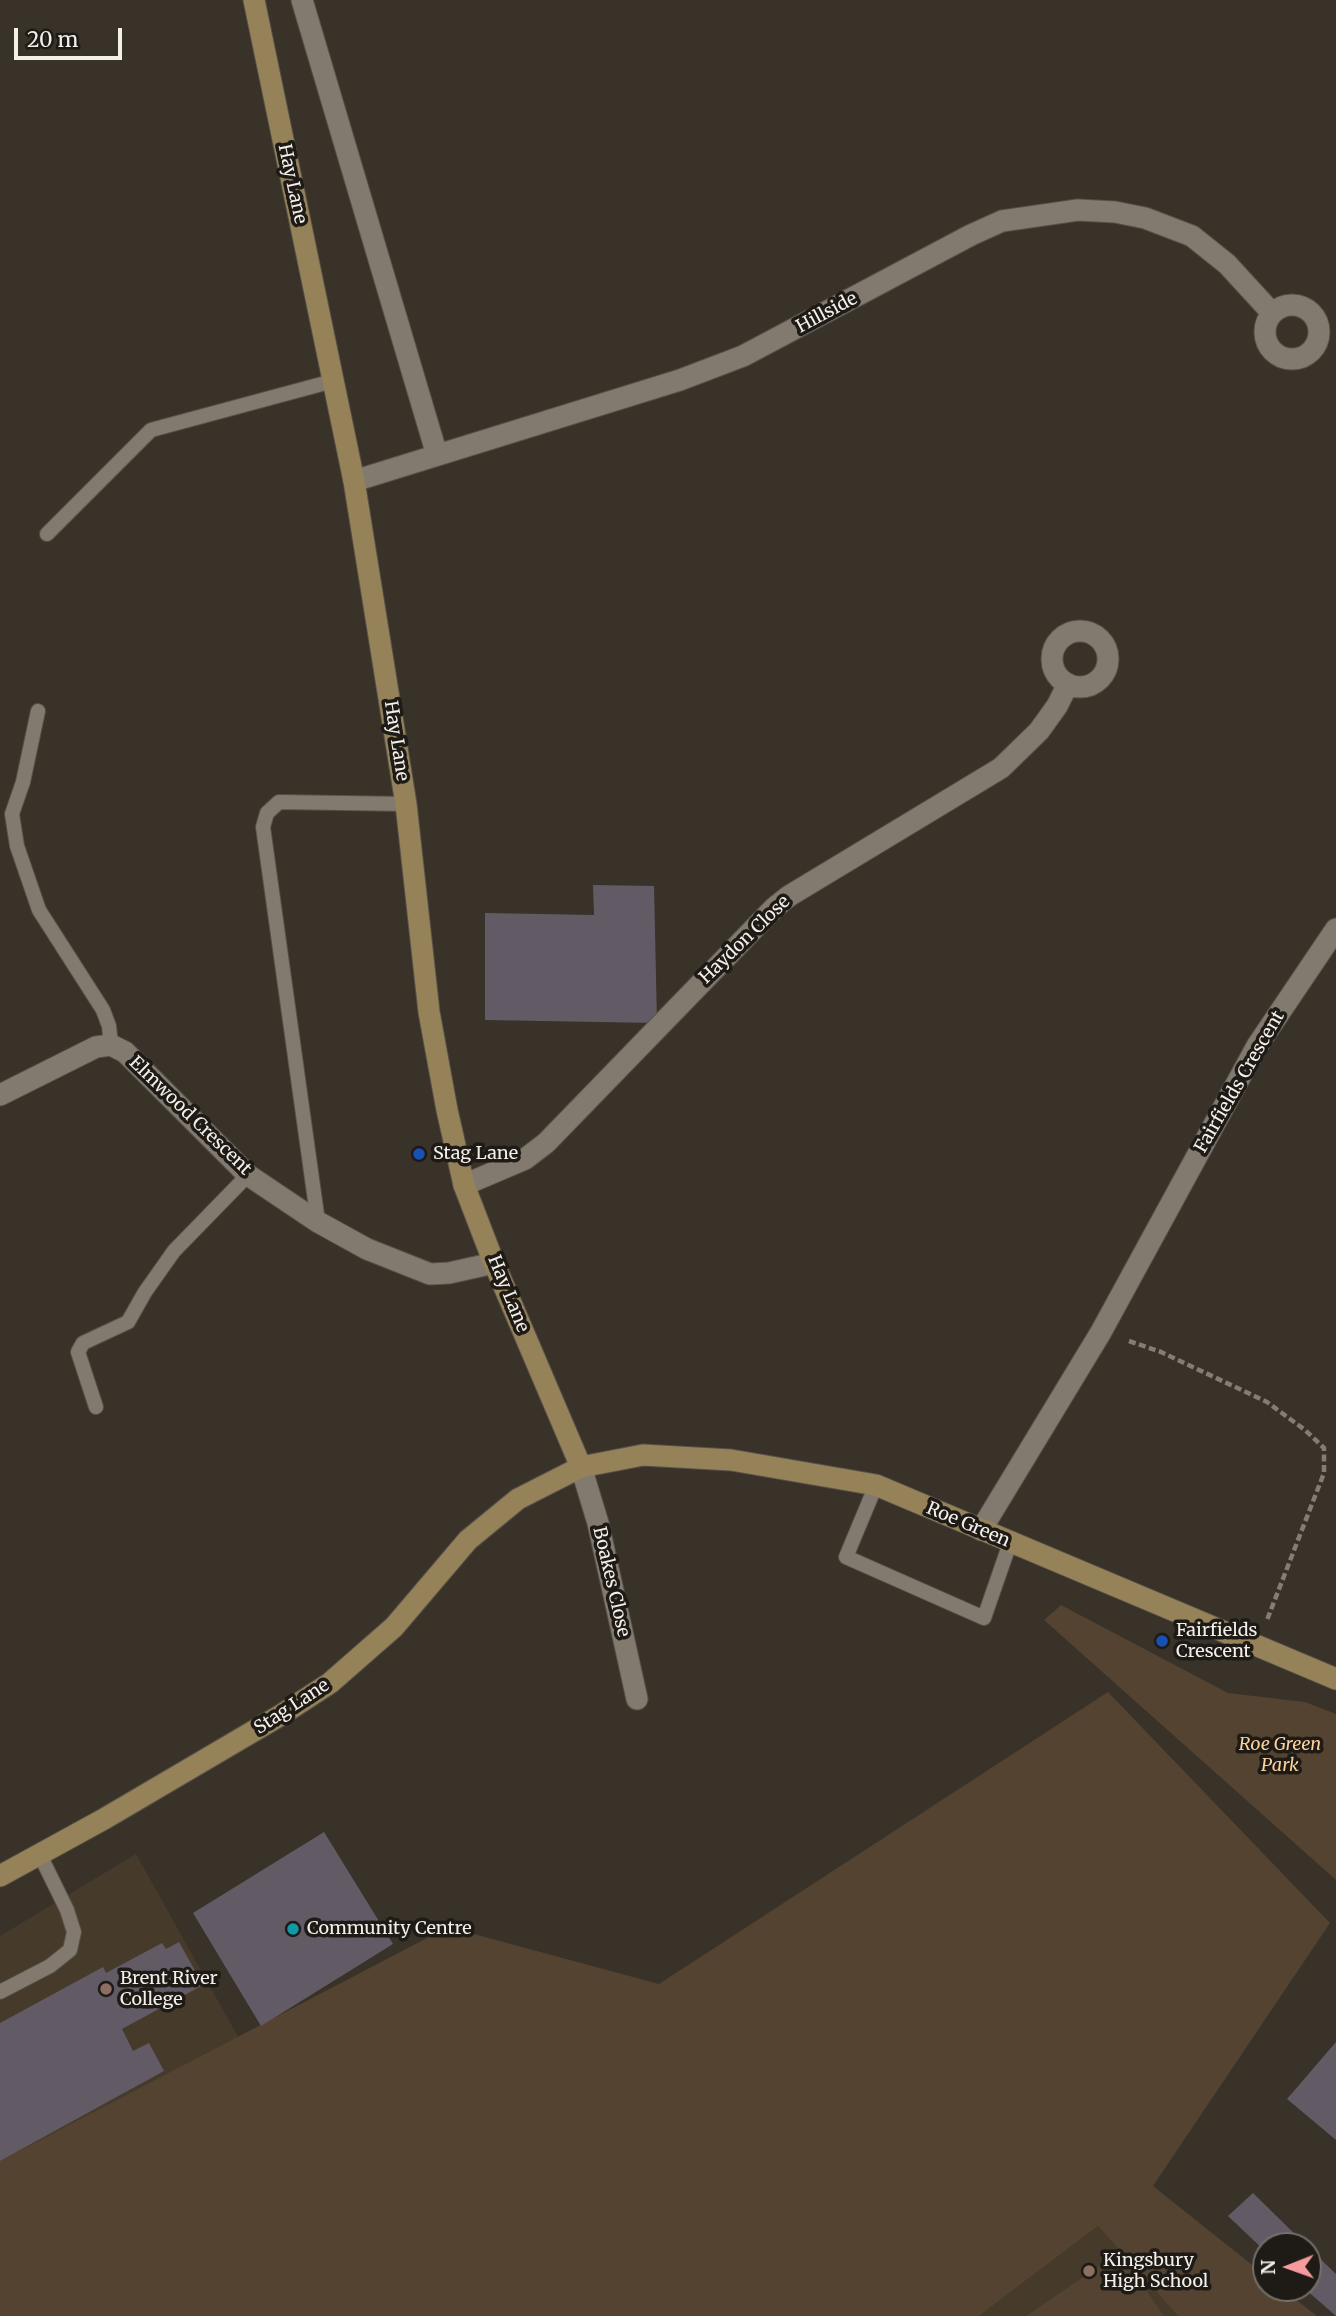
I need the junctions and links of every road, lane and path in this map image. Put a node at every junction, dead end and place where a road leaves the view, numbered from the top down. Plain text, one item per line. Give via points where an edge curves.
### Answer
1 (254, 0) edge
2 (302, 0) edge
3 (1272, 313) dead end
4 (333, 381) junction
5 (436, 455) junction
6 (354, 481) junction
7 (47, 534) dead end
8 (1068, 684) dead end
9 (38, 711) dead end
10 (406, 804) junction
11 (1336, 929) edge
12 (111, 1045) junction
13 (0, 1095) edge
14 (248, 1175) junction
15 (464, 1185) junction
16 (318, 1222) junction
17 (494, 1263) junction
18 (1101, 1332) junction
19 (96, 1407) dead end
20 (580, 1467) junction
21 (876, 1485) junction
22 (981, 1530) junction
23 (1010, 1543) junction
24 (1256, 1647) junction
25 (1336, 1679) edge
26 (637, 1699) dead end
27 (39, 1853) junction
28 (0, 1876) edge
29 (0, 1992) edge

1 - 4 street, Hay Lane
2 - 5 street
3 - 5 street, Hillside via 1227,264 1192,236 1145,218 1078,210 1002,221 743,356
4 - 6 street, Hay Lane
4 - 7 lane via 151,430
5 - 6 street, Hillside
6 - 10 street, Hay Lane
8 - 15 street, Haydon Close via 1039,731 1001,768 789,896 546,1143 525,1159
9 - 12 lane via 12,814 17,846 39,910 103,1010
10 - 15 street, Hay Lane via 429,1012
10 - 16 lane via 279,802 267,813 263,827
11 - 18 street, Fairfields Crescent via 1257,1045
12 - 13 street, Elmwood Crescent via 96,1047
12 - 14 street, Elmwood Crescent via 125,1052
14 - 16 street, Elmwood Crescent
14 - 19 lane via 174,1251 128,1322 83,1343 78,1352
15 - 17 street, Hay Lane
16 - 17 street, Elmwood Crescent via 367,1249 430,1274
17 - 20 street, Hay Lane
18 - 22 street, Fairfields Crescent
18 - 24 path via 1161,1352 1267,1402 1324,1448 1324,1473
20 - 21 street, Roe Green via 643,1455 731,1460
20 - 26 street, Boakes Close via 598,1523
20 - 27 street, Stag Lane via 518,1499 468,1540 394,1627 330,1683
21 - 22 street, Roe Green
21 - 23 lane via 846,1557 985,1618
22 - 23 street, Roe Green
23 - 24 street, Roe Green
24 - 25 street, Roe Green
27 - 28 street, Stag Lane
27 - 29 lane via 71,1921 70,1950

